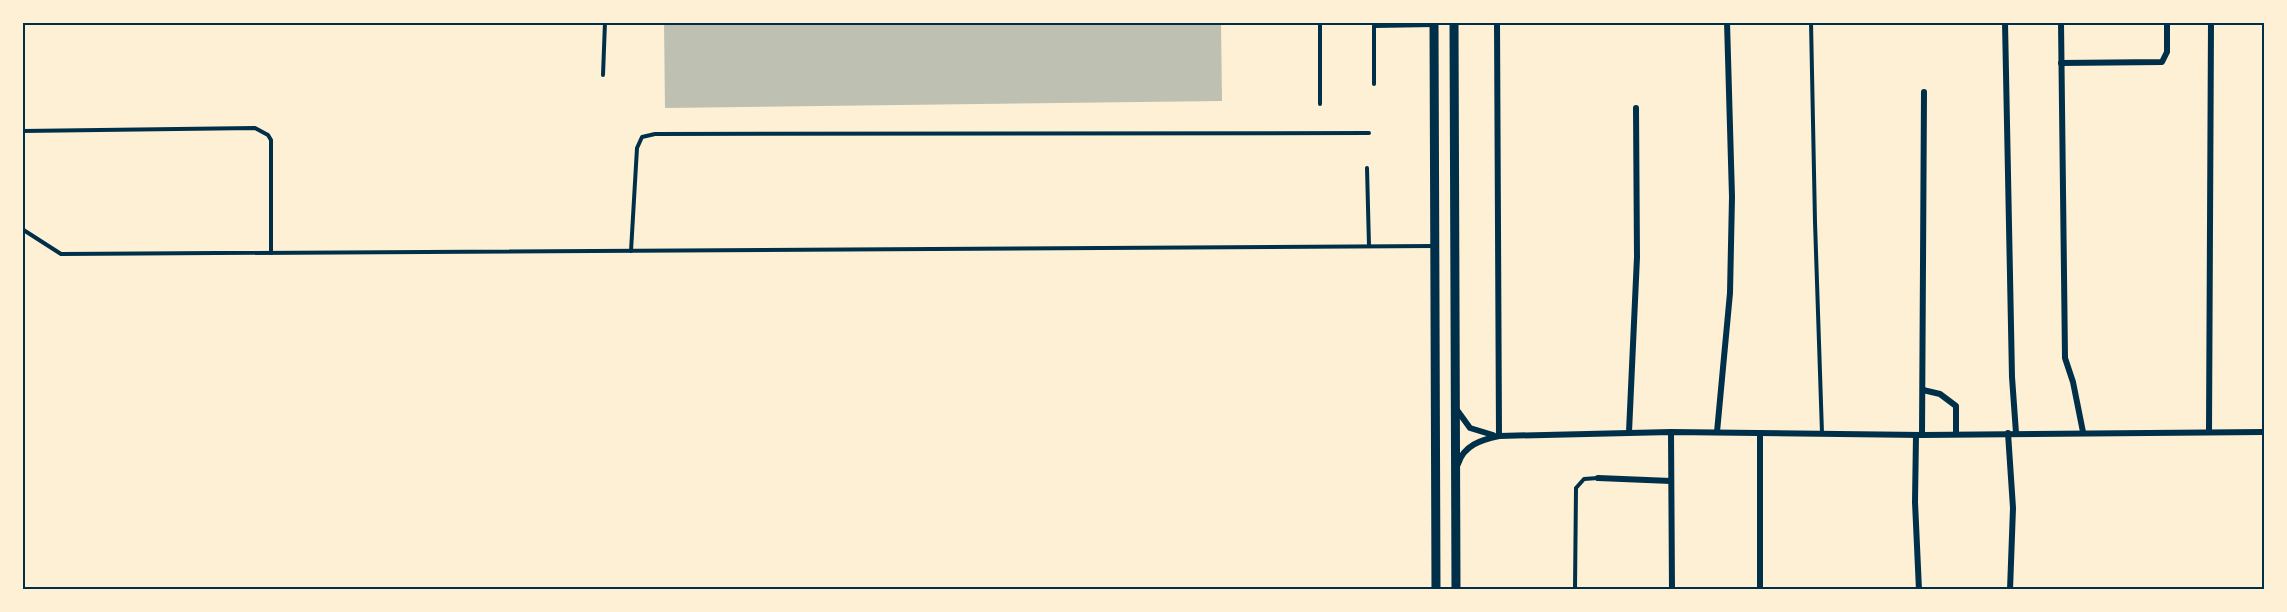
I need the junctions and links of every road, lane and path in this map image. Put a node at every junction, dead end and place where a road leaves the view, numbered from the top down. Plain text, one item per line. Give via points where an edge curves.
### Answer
1 (605, 22) edge
2 (1320, 22) edge
3 (1454, 22) edge
4 (1497, 22) edge
5 (1727, 22) edge
6 (1811, 22) edge
7 (2005, 22) edge
8 (2061, 22) edge
9 (2167, 22) edge
10 (2211, 22) edge
11 (1374, 24) edge
12 (1434, 24) edge
13 (2061, 63) junction
14 (603, 75) dead end
15 (1374, 84) dead end
16 (1924, 92) dead end
17 (1320, 104) dead end
18 (1636, 108) dead end
19 (22, 131) edge
20 (1369, 133) dead end
21 (1367, 168) dead end
22 (22, 229) edge
23 (1369, 246) junction
24 (1435, 246) junction
25 (631, 251) junction
26 (271, 253) junction
27 (1923, 390) junction
28 (1454, 404) junction
29 (1629, 432) junction
30 (1671, 432) junction
31 (1717, 432) junction
32 (2083, 432) junction
33 (2209, 432) junction
34 (2265, 432) edge
35 (1760, 433) junction
36 (1822, 433) junction
37 (2007, 433) junction
38 (2016, 433) junction
39 (1956, 434) junction
40 (1919, 435) junction
41 (1499, 436) junction
42 (1455, 473) junction
43 (1598, 478) joint
44 (1671, 481) junction
45 (1436, 590) edge
46 (1456, 590) edge
47 (1575, 590) edge
48 (1672, 590) edge
49 (1760, 590) edge
50 (1919, 590) edge
51 (2010, 590) edge

1 - 14 lane
2 - 17 lane
3 - 28 street
4 - 41 street
5 - 31 street via 1731,257
6 - 36 lane
7 - 38 street
8 - 13 street
9 - 13 street via 2167,51 2162,62
10 - 33 street
11 - 12 lane
11 - 15 lane
12 - 24 street
13 - 32 street via 2065,358
16 - 27 street
18 - 29 street via 1637,257
19 - 26 lane via 262,131 271,140
20 - 25 lane via 655,134 642,137 638,148
21 - 23 lane
22 - 26 lane via 61,254
23 - 24 lane
23 - 25 lane
24 - 45 street
25 - 26 lane
27 - 39 street via 1940,394 1956,406
27 - 40 street
28 - 41 street via 1470,428
28 - 42 street
29 - 30 street
29 - 41 street
30 - 31 street
30 - 44 street
31 - 35 street
32 - 33 street
32 - 38 street
33 - 34 street
35 - 36 street
35 - 49 street
36 - 40 street
37 - 38 street
37 - 39 street
37 - 51 street via 2013,507
39 - 40 street
40 - 50 street via 1915,502
41 - 42 street via 1470,447
42 - 46 street
43 - 44 street
43 - 47 lane via 1584,479 1576,488
44 - 48 street

